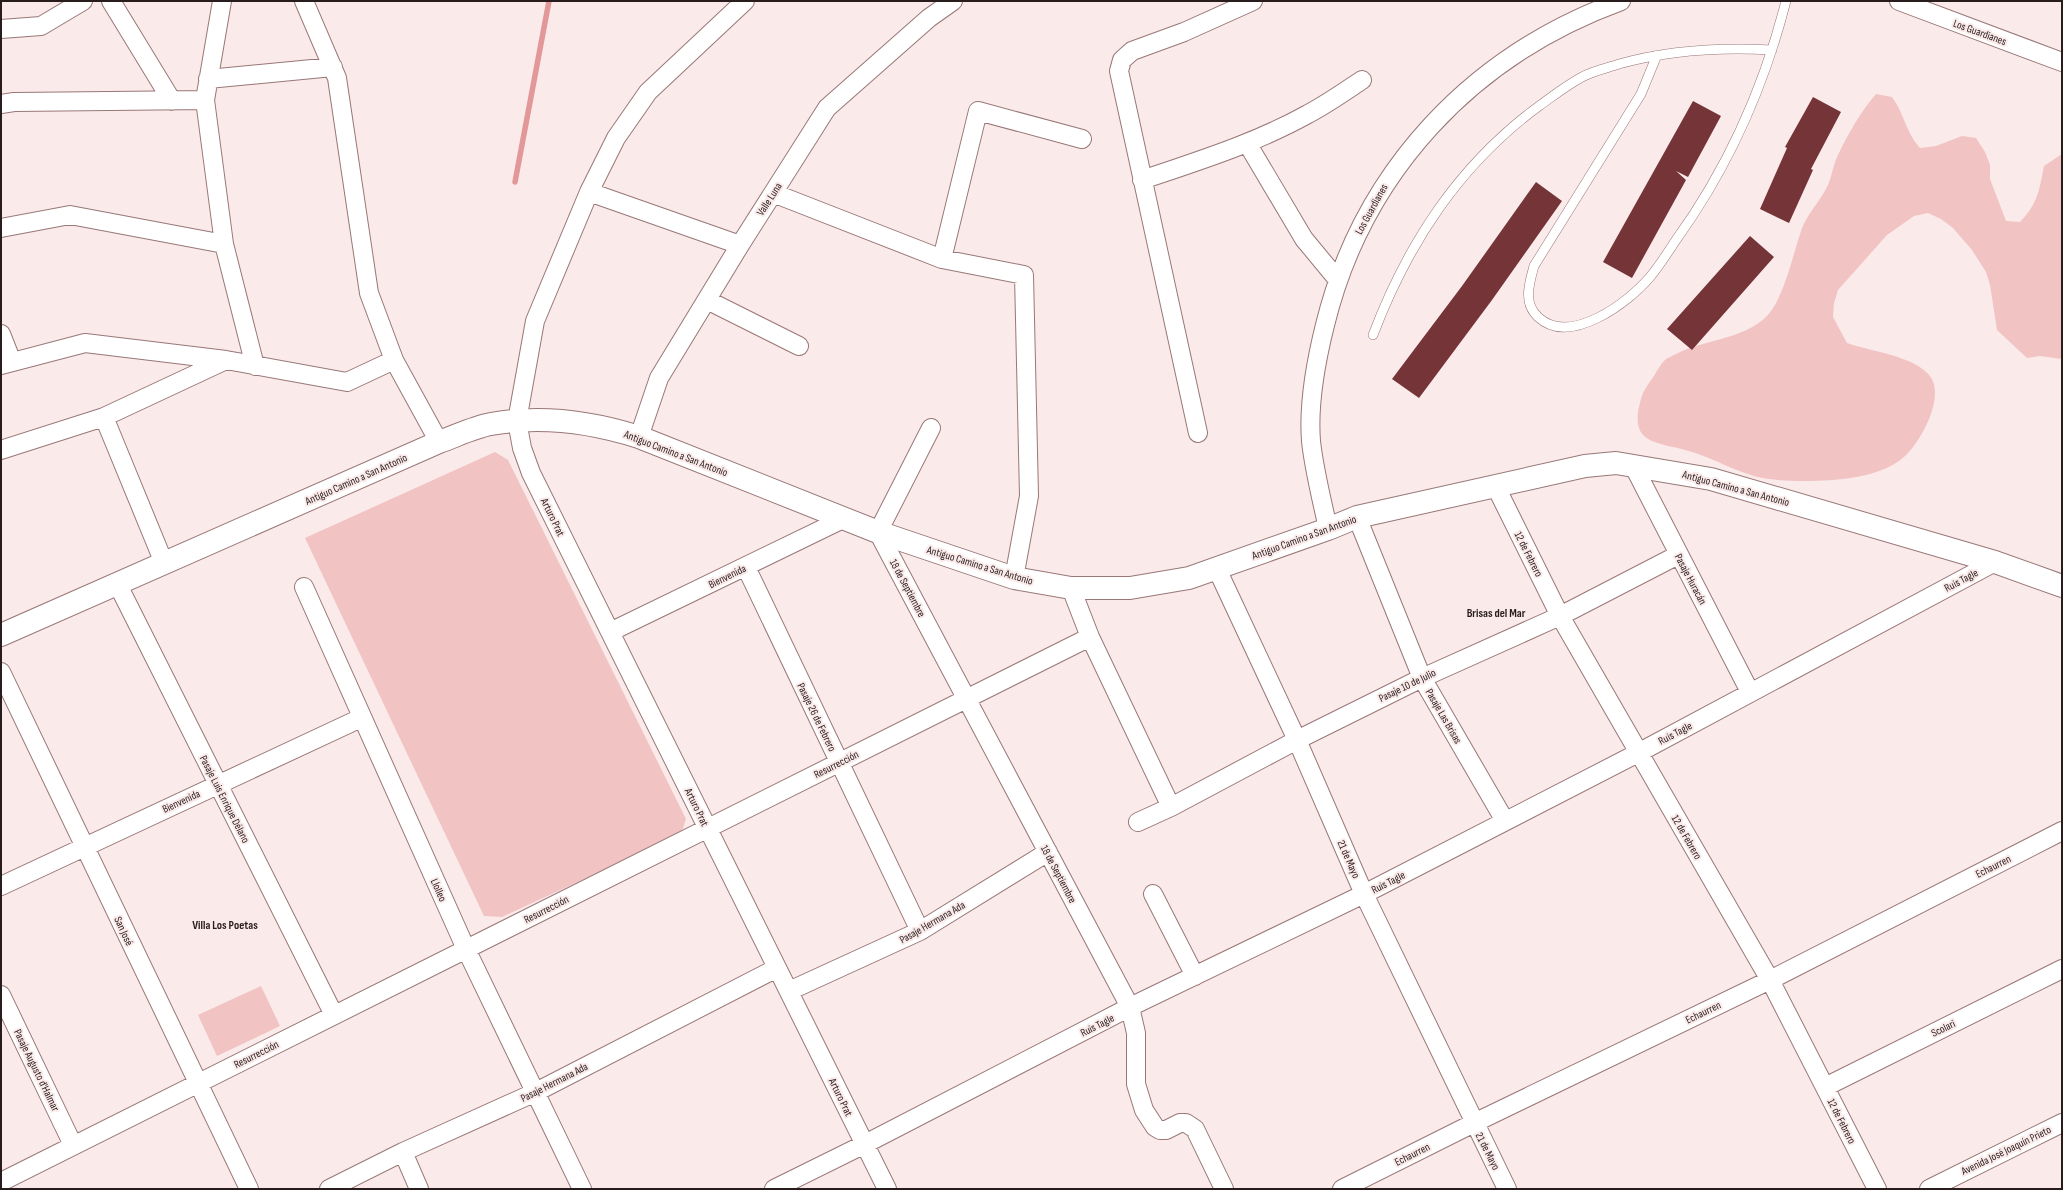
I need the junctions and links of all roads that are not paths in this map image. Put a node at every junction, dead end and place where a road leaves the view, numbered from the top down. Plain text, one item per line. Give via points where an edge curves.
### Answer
1 (83, 1) edge
2 (111, 1) edge
3 (222, 1) edge
4 (304, 1) edge
5 (745, 1) edge
6 (953, 1) edge
7 (1253, 1) edge
8 (1621, 1) edge
9 (1786, 1) edge
10 (1899, 1) edge
11 (1, 29) edge
12 (1772, 50) junction
13 (1657, 55) junction
14 (2062, 62) edge
15 (333, 67) junction
16 (208, 79) junction
17 (1362, 80) dead end
18 (205, 100) junction
19 (172, 101) junction
20 (1, 104) edge
21 (1082, 139) dead end
22 (1247, 142) junction
23 (1142, 180) junction
24 (589, 192) junction
25 (773, 193) junction
26 (1, 228) edge
27 (224, 244) junction
28 (740, 245) junction
29 (942, 259) junction
30 (1338, 280) junction
31 (707, 300) junction
32 (1, 334) edge
33 (1373, 335) dead end
34 (799, 346) dead end
35 (226, 360) junction
36 (394, 360) junction
37 (6, 364) edge
38 (255, 366) junction
39 (104, 417) junction
40 (517, 421) junction
41 (931, 428) dead end
42 (1198, 433) dead end
43 (639, 437) junction
44 (439, 442) junction
45 (1, 450) edge
46 (1633, 465) junction
47 (1495, 485) junction
48 (1357, 517) junction
49 (843, 519) junction
50 (1328, 529) junction
51 (878, 532) junction
52 (1678, 555) junction
53 (1995, 562) junction
54 (164, 563) junction
55 (746, 567) junction
56 (1218, 569) junction
57 (1014, 578) junction
58 (117, 583) junction
59 (2062, 586) edge
60 (304, 587) dead end
61 (1071, 588) junction
62 (1560, 616) junction
63 (610, 632) junction
64 (1, 635) edge
65 (1090, 637) junction
66 (1, 672) edge
67 (1422, 678) junction
68 (1750, 692) junction
69 (967, 699) junction
70 (361, 718) junction
71 (1297, 740) junction
72 (1638, 753) junction
73 (839, 762) junction
74 (217, 784) junction
75 (1171, 807) junction
76 (1505, 821) junction
77 (1138, 822) dead end
78 (708, 828) junction
79 (2062, 831) edge
80 (84, 846) junction
81 (1048, 852) junction
82 (1, 886) edge
83 (1153, 894) dead end
84 (1364, 894) junction
85 (920, 931) junction
86 (466, 949) junction
87 (777, 968) junction
88 (2062, 969) edge
89 (1195, 976) junction
90 (1770, 980) junction
91 (789, 991) junction
92 (1, 995) edge
93 (1130, 1007) junction
94 (334, 1015) junction
95 (197, 1083) junction
96 (1825, 1087) junction
97 (536, 1092) junction
98 (1474, 1123) junction
99 (2062, 1123) edge
100 (865, 1144) junction
101 (73, 1145) junction
102 (402, 1152) junction
103 (1, 1182) edge
104 (249, 1189) edge
105 (329, 1189) edge
106 (419, 1189) edge
107 (582, 1189) edge
108 (774, 1189) edge
109 (887, 1189) edge
110 (1224, 1189) edge
111 (1342, 1189) edge
112 (1507, 1189) edge
113 (1877, 1189) edge
114 (1929, 1189) edge

1 - 11 street via 41,26
2 - 19 street
3 - 16 street
4 - 15 street
5 - 24 street via 648,92 616,138
6 - 25 street, Valle Luna via 929,18 827,108
7 - 23 street via 1184,32 1132,51 1122,60 1119,71
8 - 30 street, Los Guardianes via 1565,24 1536,40 1480,78 1455,101 1430,126 1388,180 1354,240
9 - 12 lane
10 - 14 street, Los Guardianes
12 - 13 lane via 1714,49
12 - 13 lane via 1752,104 1728,154 1687,225 1651,276 1624,302 1605,314 1570,327 1552,326 1537,316 1529,301 1529,284 1534,266 1641,94
13 - 33 lane via 1582,77 1530,113 1482,156 1461,179 1420,234 1402,267
15 - 16 street
15 - 36 street via 338,78 369,293
16 - 18 street
17 - 22 street via 1308,114
18 - 19 street
18 - 27 street
19 - 20 street
21 - 29 street via 978,111
22 - 23 street
22 - 30 street via 1304,239
23 - 42 street
24 - 28 street
24 - 40 street via 535,321
25 - 28 street, Valle Luna
25 - 29 street
26 - 27 street via 70,215
27 - 38 street
28 - 31 street, Valle Luna
29 - 57 street via 1024,275 1029,496
30 - 50 street, Los Guardianes via 1321,337 1312,405 1311,440
31 - 34 street
31 - 43 street, Valle Luna via 660,378
32 - 37 street
35 - 37 street via 85,343
35 - 38 street
35 - 39 street
36 - 38 street via 347,382
36 - 44 street
39 - 45 street
39 - 54 street
40 - 43 street, Antiguo Camino a San Antonio via 574,422
40 - 44 street, Antiguo Camino a San Antonio via 490,424
40 - 63 street, Arturo Prat via 522,448 531,472
41 - 51 street
43 - 49 street, Antiguo Camino a San Antonio
44 - 54 street, Antiguo Camino a San Antonio
46 - 47 street, Antiguo Camino a San Antonio via 1616,463 1585,466
46 - 52 street, Pasaje Huracán
46 - 53 street, Antiguo Camino a San Antonio via 1711,479
47 - 48 street, Antiguo Camino a San Antonio
47 - 62 street, 12 de Febrero
48 - 50 street, Antiguo Camino a San Antonio
48 - 67 street, Pasaje Las Brisas
49 - 51 street, Antiguo Camino a San Antonio
49 - 55 street, Bienvenida
50 - 56 street, Antiguo Camino a San Antonio
51 - 57 street, Antiguo Camino a San Antonio
51 - 69 street, 18 de Septiembre
52 - 62 street, Pasaje 10 de Julio
52 - 68 street, Pasaje Huracán
53 - 59 street, Antiguo Camino a San Antonio
53 - 68 street, Ruis Tagle
54 - 58 street, Antiguo Camino a San Antonio
55 - 63 street, Bienvenida
55 - 73 street, Pasaje 26 de Febrero
56 - 61 street, Antiguo Camino a San Antonio via 1174,581 1130,588
56 - 71 street, 21 de Mayo
57 - 61 street, Antiguo Camino a San Antonio
58 - 64 street, Antiguo Camino a San Antonio
58 - 74 street, Pasaje Luis Enrique Délano
60 - 70 street, Llolleo
61 - 65 street
62 - 67 street, Pasaje 10 de Julio
62 - 72 street, 12 de Febrero
63 - 78 street, Arturo Prat
65 - 69 street, Resurrección
65 - 75 street
66 - 80 street, San José
67 - 71 street, Pasaje 10 de Julio
67 - 76 street, Pasaje Las Brisas
68 - 72 street, Ruis Tagle
69 - 73 street, Resurrección
69 - 81 street, 18 de Septiembre
70 - 74 street, Bienvenida
70 - 86 street, Llolleo
71 - 75 street, Pasaje 10 de Julio
71 - 84 street, 21 de Mayo
72 - 76 street, Ruis Tagle
72 - 90 street, 12 de Febrero
73 - 78 street, Resurrección
73 - 85 street, Pasaje 26 de Febrero
74 - 80 street, Bienvenida
74 - 94 street, Pasaje Luis Enrique Délano
75 - 77 street, Pasaje 10 de Julio
76 - 84 street, Ruis Tagle
78 - 86 street, Resurrección
78 - 87 street, Arturo Prat
79 - 90 street, Echaurren
80 - 82 street, Bienvenida
80 - 95 street, San José
81 - 85 street, Pasaje Hermana Ada
81 - 93 street, 18 de Septiembre
83 - 89 street
84 - 89 street, Ruis Tagle
84 - 98 street, 21 de Mayo
85 - 91 street, Pasaje Hermana Ada
86 - 94 street, Resurrección
86 - 97 street, Llolleo
87 - 91 street, Arturo Prat
87 - 97 street, Pasaje Hermana Ada
88 - 96 street, Scolari
89 - 93 street, Ruis Tagle
90 - 96 street, 12 de Febrero
90 - 98 street, Echaurren
91 - 100 street, Arturo Prat
92 - 101 street, Pasaje Augusto d'Halmar
93 - 100 street, Ruis Tagle
93 - 110 street, 18 de Septiembre via 1136,1033 1136,1084 1144,1110 1155,1127 1160,1130 1180,1123 1191,1125
94 - 95 street, Resurrección
95 - 101 street, Resurrección
95 - 104 street, San José
96 - 113 street, 12 de Febrero
97 - 102 street, Pasaje Hermana Ada
97 - 107 street, Llolleo
98 - 111 street, Echaurren
98 - 112 street, 21 de Mayo
99 - 114 street, Avenida José Joaquín Prieto
100 - 108 street, Ruis Tagle
100 - 109 street, Arturo Prat
101 - 103 street, Resurrección
102 - 105 street, Pasaje Hermana Ada
102 - 106 street

